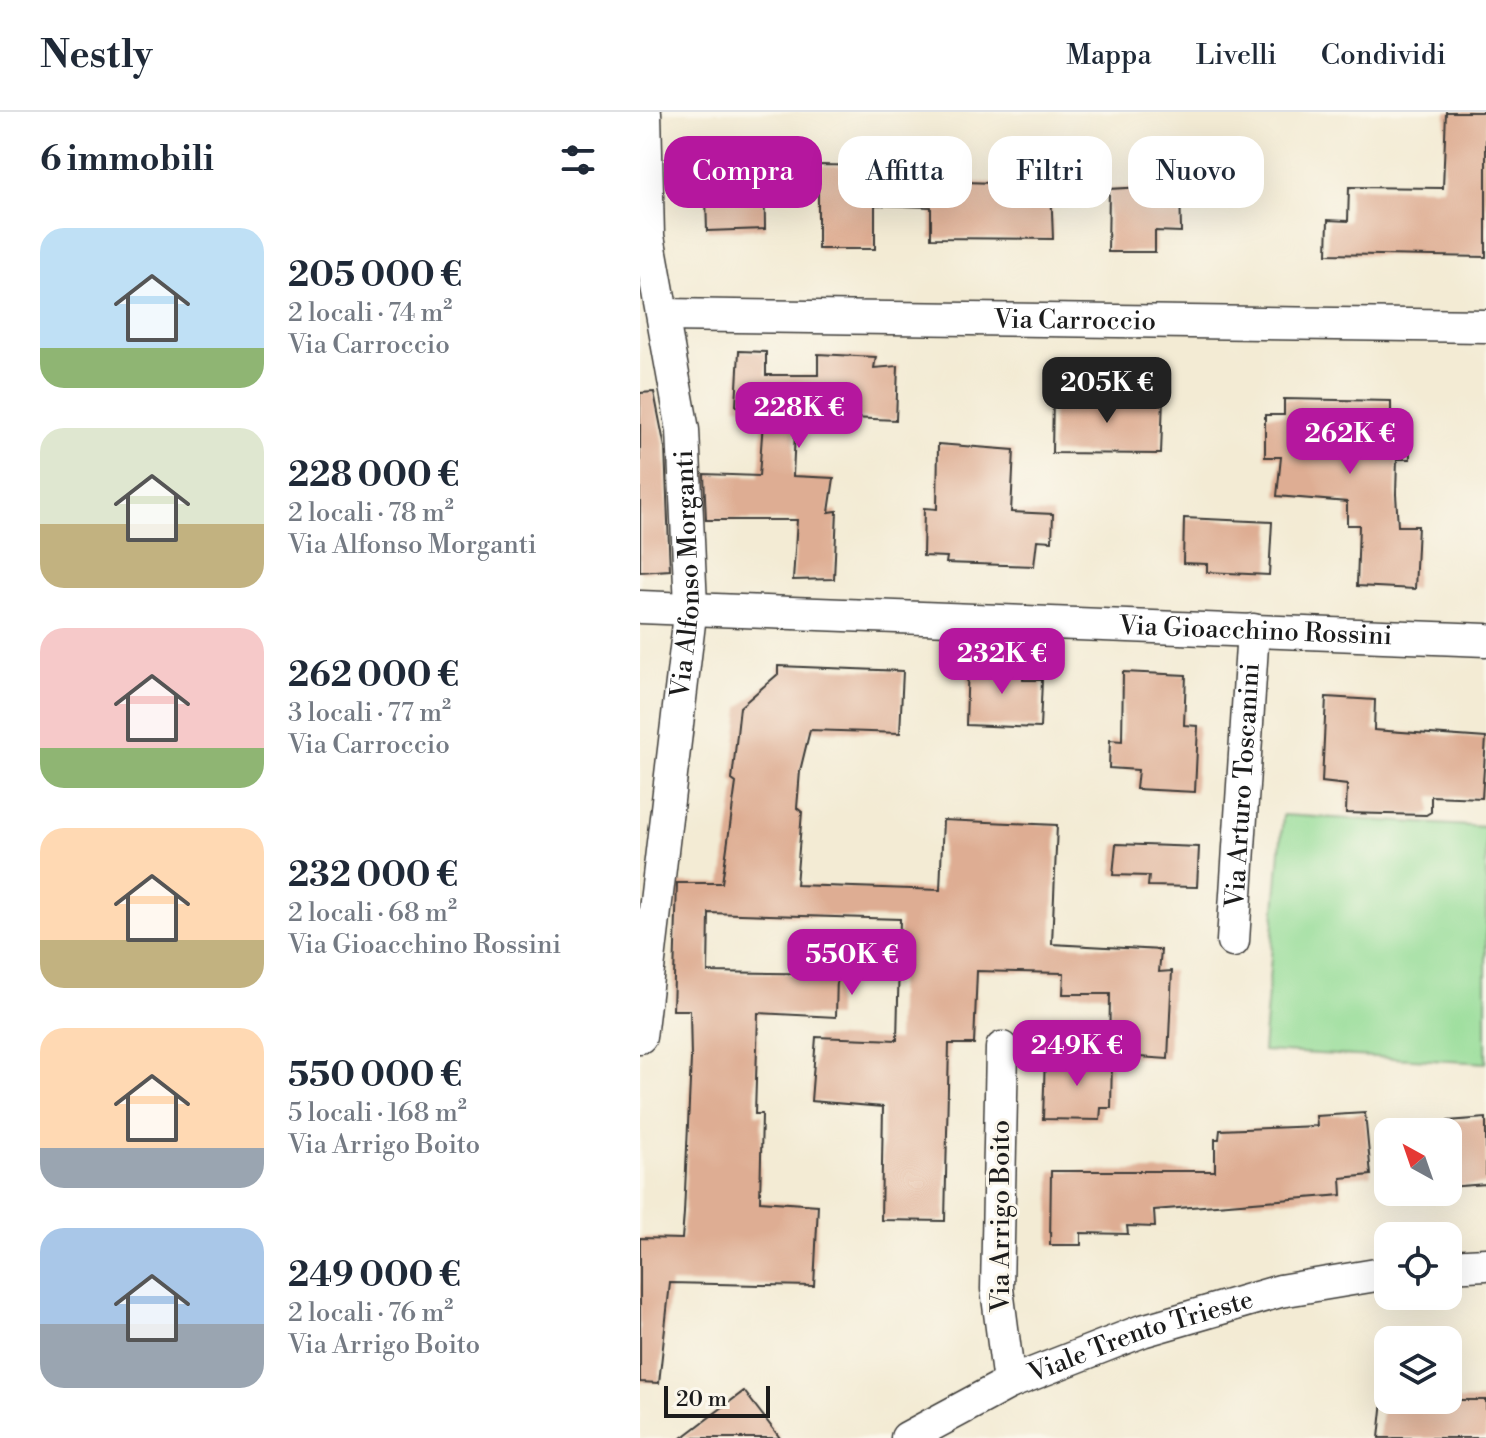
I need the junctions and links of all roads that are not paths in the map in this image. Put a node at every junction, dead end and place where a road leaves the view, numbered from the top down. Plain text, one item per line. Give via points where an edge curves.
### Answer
1 (645, 112) edge
2 (663, 315) junction
3 (1486, 326) edge
4 (691, 606) junction
5 (640, 607) edge
6 (1253, 630) junction
7 (1486, 640) edge
8 (1233, 941) dead end
9 (640, 1037) edge
10 (1002, 1048) dead end
11 (1486, 1264) edge
12 (1462, 1265) edge
13 (1374, 1275) edge
14 (1009, 1383) junction
15 (907, 1438) edge

1 - 2 street, Via Alfonso Morganti via 648,236
2 - 3 street, Via Carroccio
2 - 4 street, Via Alfonso Morganti via 685,459
4 - 5 street, Via Gioacchino Rossini
4 - 6 street, Via Gioacchino Rossini
4 - 9 street, Via Alfonso Morganti
6 - 7 street, Via Gioacchino Rossini
6 - 8 street, Via Arturo Toscanini
10 - 14 street, Via Arrigo Boito via 997,1289
11 - 12 street
13 - 14 street, Viale Trento Trieste via 1280,1291 1158,1326
14 - 15 street, Viale Trento Trieste

